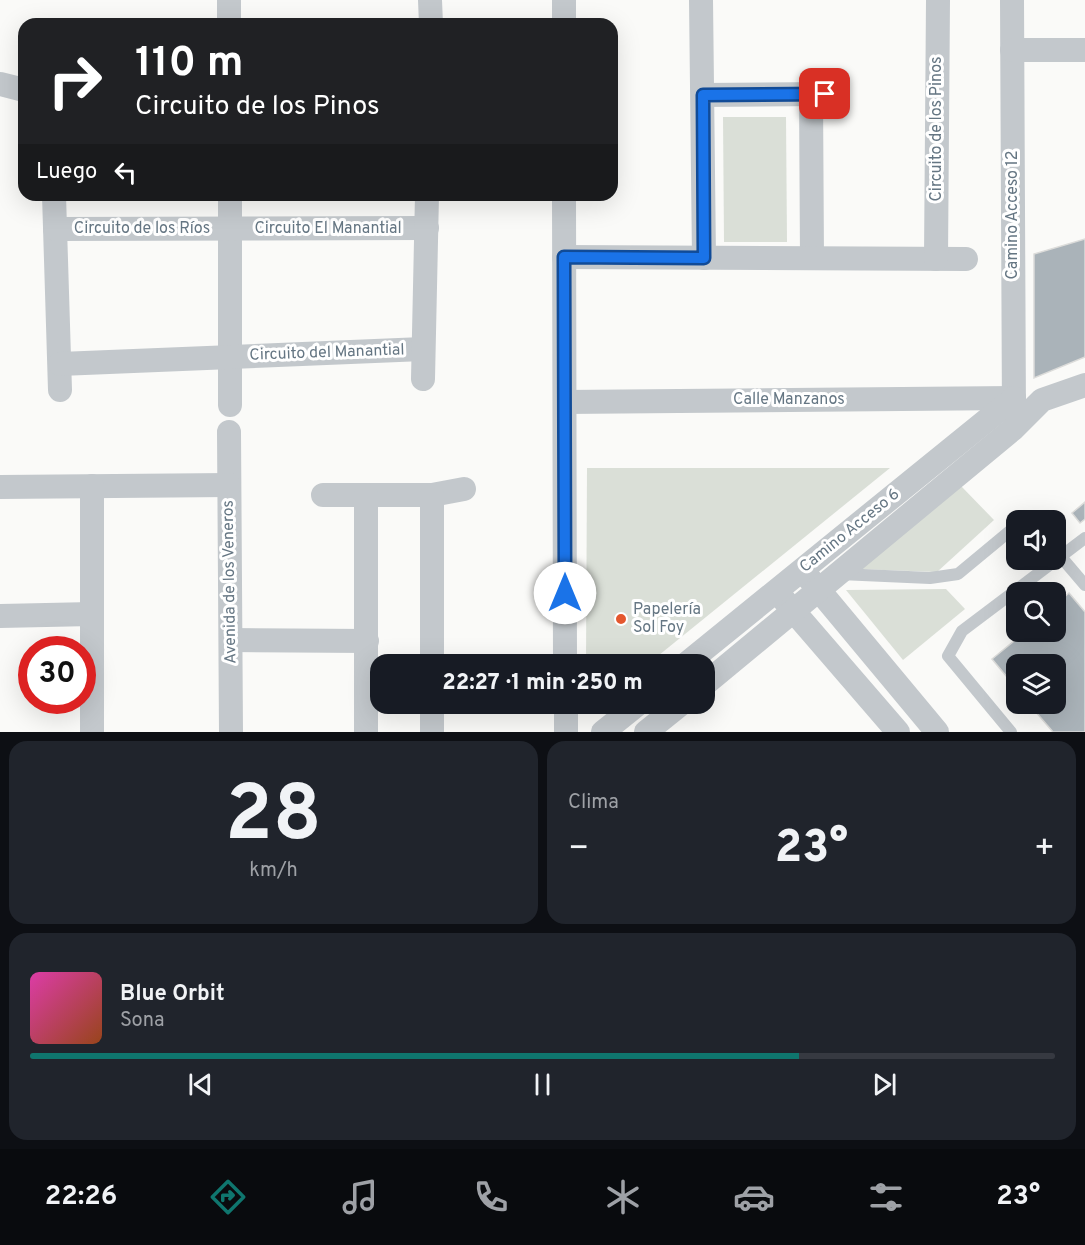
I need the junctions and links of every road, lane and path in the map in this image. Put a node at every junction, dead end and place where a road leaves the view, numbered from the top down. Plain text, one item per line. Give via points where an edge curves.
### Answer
1 (229, 0) edge
2 (429, 0) edge
3 (564, 0) edge
4 (701, 0) edge
5 (938, 0) edge
6 (1012, 0) edge
7 (229, 18) edge
8 (430, 18) edge
9 (564, 18) edge
10 (1012, 50) junction
11 (1085, 50) edge
12 (0, 84) edge
13 (18, 88) edge
14 (703, 95) junction
15 (54, 201) edge
16 (230, 201) edge
17 (427, 201) edge
18 (564, 201) edge
19 (427, 228) junction
20 (55, 229) junction
21 (230, 229) junction
22 (564, 257) junction
23 (704, 258) junction
24 (812, 258) junction
25 (936, 259) junction
26 (966, 259) dead end
27 (423, 349) junction
28 (230, 357) junction
29 (60, 364) junction
30 (423, 379) dead end
31 (1085, 385) edge
32 (60, 390) dead end
33 (1014, 398) junction
34 (565, 402) junction
35 (230, 405) dead end
36 (1013, 429) junction
37 (229, 432) dead end
38 (229, 485) junction
39 (92, 486) junction
40 (0, 487) edge
41 (464, 489) dead end
42 (323, 495) dead end
43 (366, 495) junction
44 (432, 495) junction
45 (1006, 534) edge
46 (1085, 537) edge
47 (1066, 549) edge
48 (1066, 563) edge
49 (802, 570) junction
50 (1038, 570) edge
51 (838, 574) junction
52 (1085, 585) edge
53 (777, 590) junction
54 (819, 590) junction
55 (794, 611) junction
56 (92, 614) junction
57 (0, 615) edge
58 (231, 640) junction
59 (367, 641) junction
60 (432, 654) edge
61 (566, 654) edge
62 (698, 654) edge
63 (715, 676) edge
64 (432, 714) edge
65 (566, 714) edge
66 (626, 714) edge
67 (668, 714) edge
68 (92, 732) edge
69 (231, 732) edge
70 (366, 732) edge
71 (432, 732) edge
72 (566, 732) edge
73 (603, 732) edge
74 (646, 732) edge
75 (898, 732) edge
76 (938, 732) edge
77 (1011, 732) edge

1 - 7 street
2 - 8 street
3 - 9 street
4 - 14 street
5 - 25 street, Circuito de los Pinos
6 - 10 street, Camino Acceso 12
10 - 11 street
10 - 33 street, Camino Acceso 12
12 - 13 street
14 - 23 street
14 - 24 street via 818,94
15 - 20 street, Circuito de los Ríos
16 - 21 street
17 - 19 street
18 - 22 street
19 - 21 street, Circuito El Manantial
19 - 27 street
20 - 21 street, Circuito de los Ríos
20 - 29 street, Circuito de los Ríos
21 - 28 street
22 - 23 street
22 - 34 street
23 - 24 street
24 - 25 street
25 - 26 street
27 - 28 street, Circuito del Manantial
27 - 30 street
28 - 29 street
28 - 35 street
29 - 32 street, Circuito de los Ríos
31 - 36 street, Camino Acceso 6 via 1042,400
33 - 34 street, Calle Manzanos
33 - 36 street, Camino Acceso 12
33 - 49 street, Camino Acceso 6
34 - 61 street
36 - 51 street, Camino Acceso 6
37 - 38 street, Avenida de los Veneros
38 - 39 street
38 - 58 street, Avenida de los Veneros
39 - 40 street
39 - 56 street
41 - 44 street
42 - 43 street
43 - 44 street
43 - 59 street
44 - 60 street
45 - 51 lane via 958,574 930,578
46 - 47 lane
48 - 52 lane
49 - 53 street, Camino Acceso 6
49 - 54 street
50 - 77 lane via 962,631 948,656
51 - 54 street, Camino Acceso 6
53 - 55 street
53 - 62 street, Camino Acceso 6
54 - 55 street, Camino Acceso 6
54 - 76 street
55 - 63 street, Camino Acceso 6
55 - 75 street
56 - 57 street
56 - 68 street
58 - 59 street
58 - 69 street, Avenida de los Veneros
59 - 70 street
64 - 71 street
65 - 72 street
66 - 73 street
67 - 74 street

